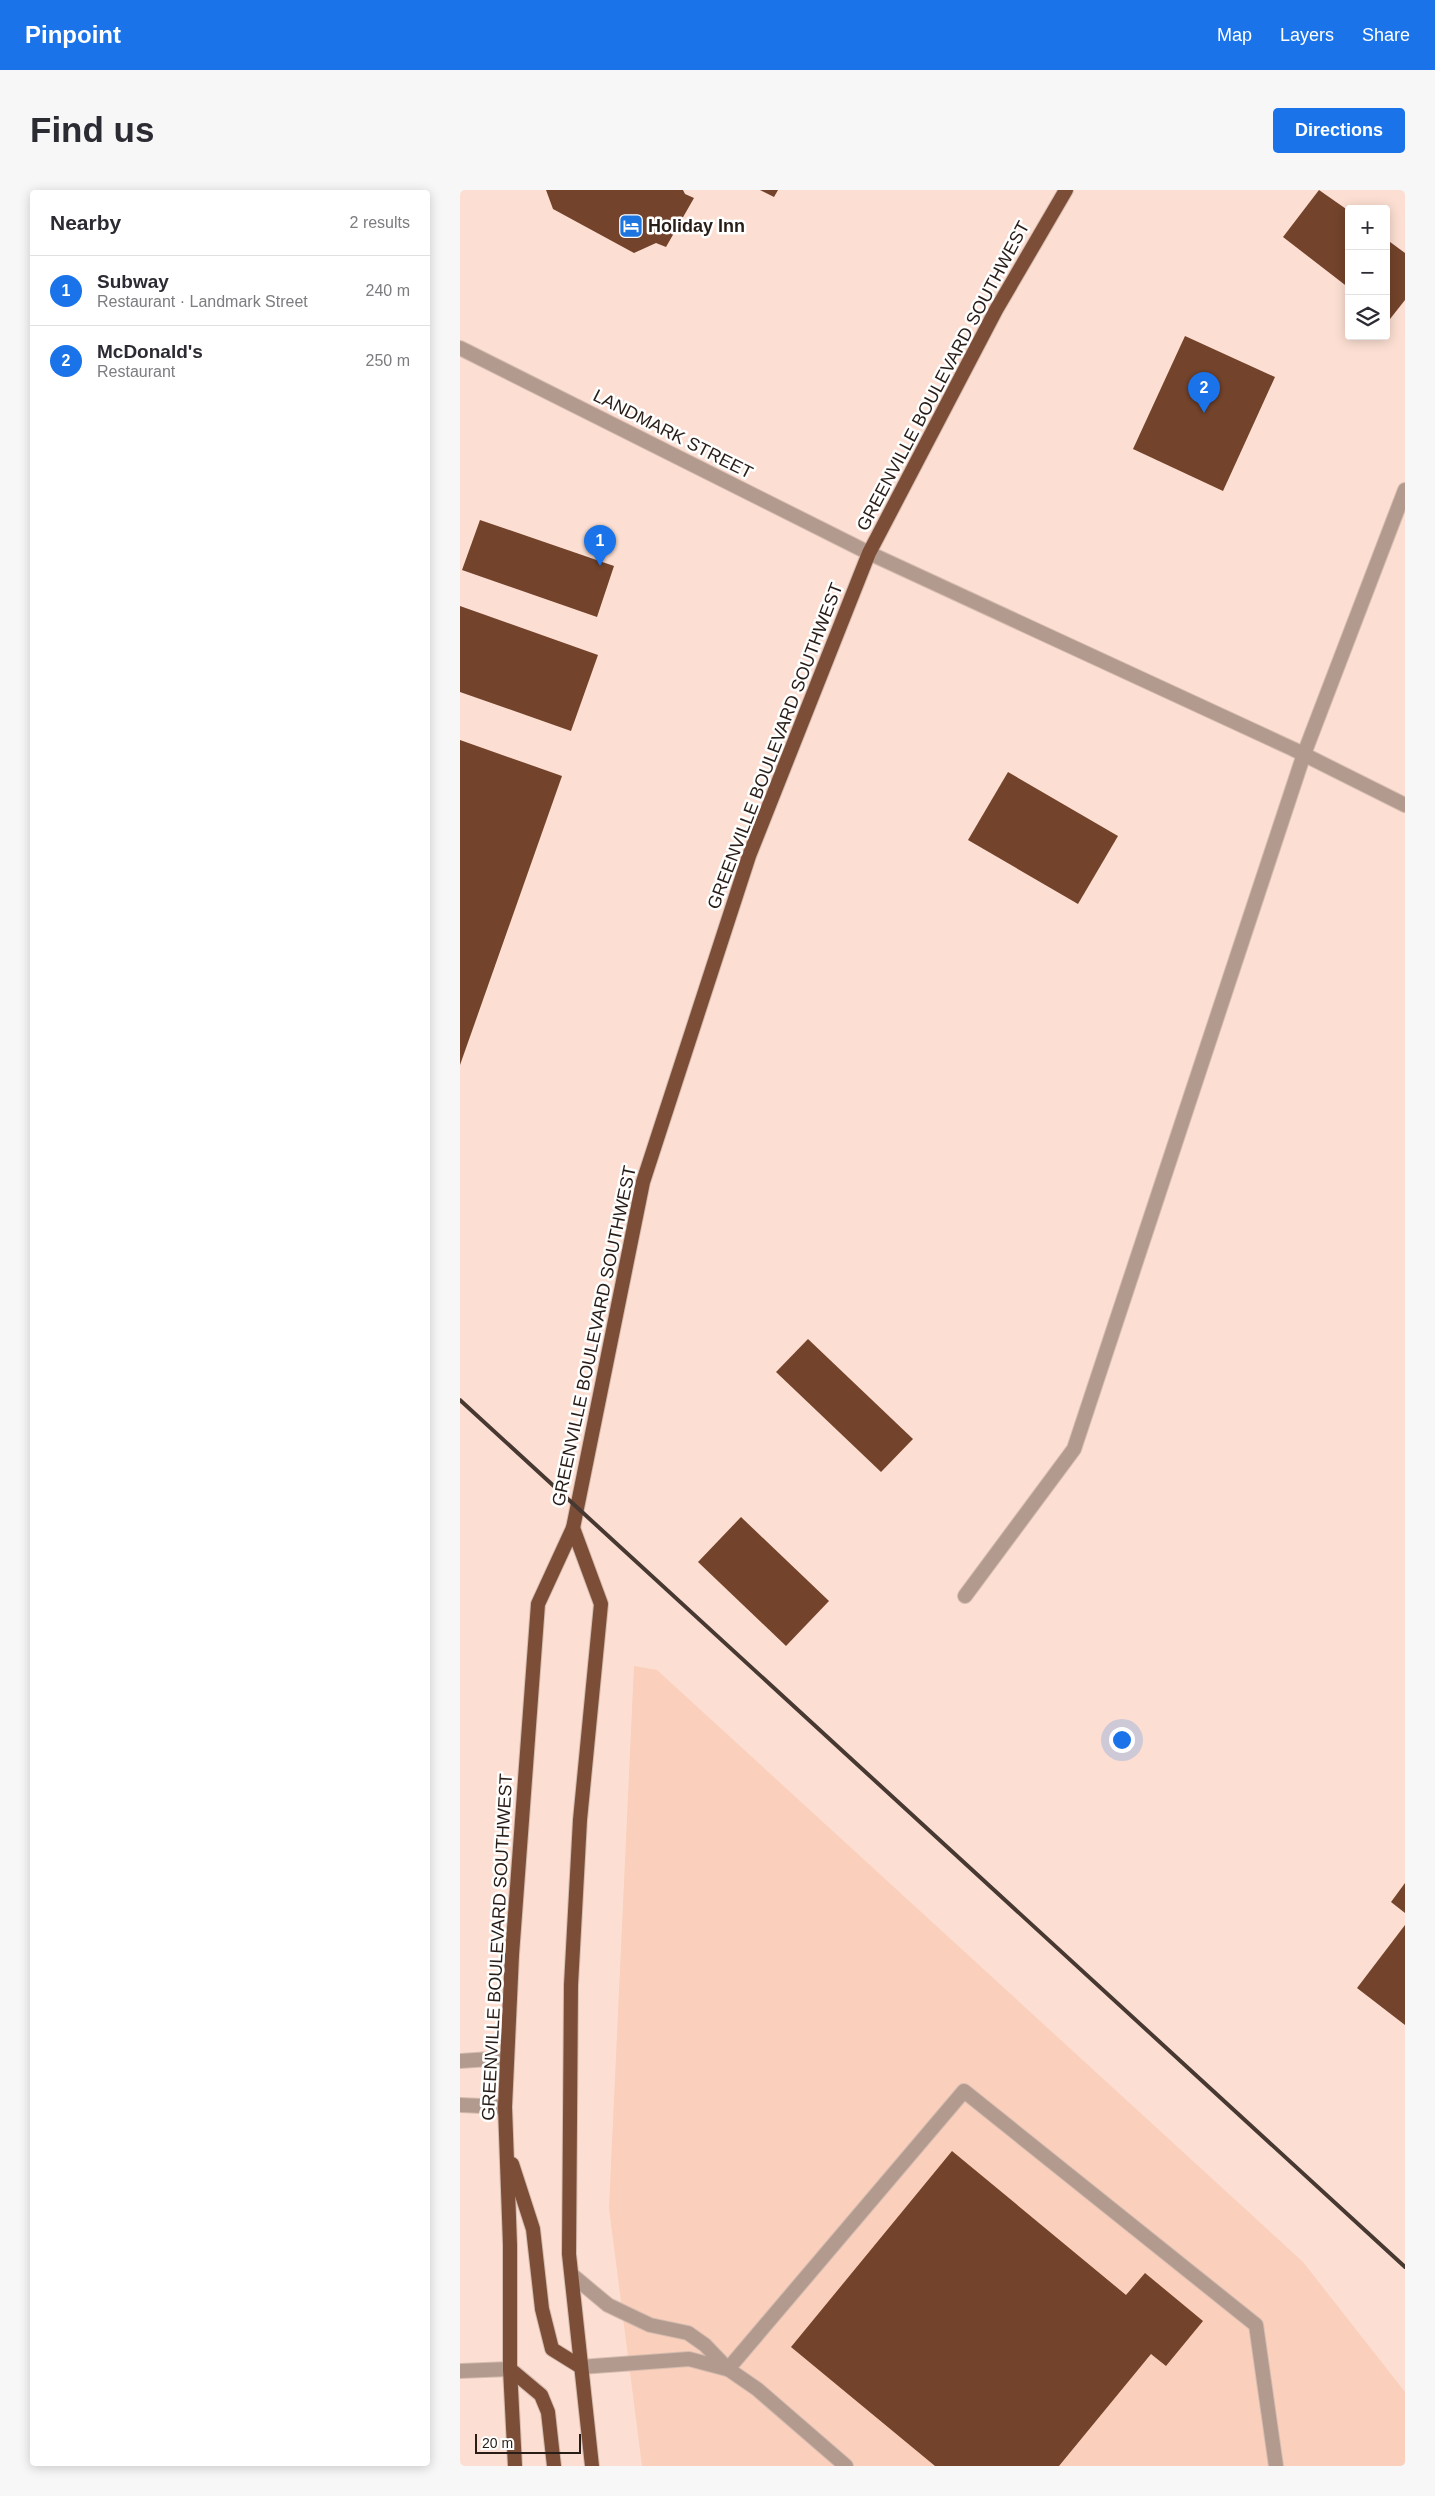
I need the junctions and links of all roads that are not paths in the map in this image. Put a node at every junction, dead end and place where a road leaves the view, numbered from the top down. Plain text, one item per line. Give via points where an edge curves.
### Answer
1 (1066, 190) edge
2 (460, 348) edge
3 (1405, 490) edge
4 (868, 553) junction
5 (1304, 754) junction
6 (1405, 805) edge
7 (573, 1528) junction
8 (965, 1596) dead end
9 (506, 2058) junction
10 (460, 2061) edge
11 (460, 2105) edge
12 (505, 2107) junction
13 (506, 2146) junction
14 (572, 2275) junction
15 (580, 2367) junction
16 (510, 2369) junction
17 (728, 2370) junction
18 (460, 2371) edge
19 (515, 2466) edge
20 (554, 2466) edge
21 (592, 2466) edge
22 (846, 2466) edge
23 (1276, 2466) edge

1 - 4 highway, GREENVILLE BOULEVARD SOUTHWEST via 996,310
2 - 4 street, LANDMARK STREET
3 - 5 street
4 - 5 street, LANDMARK STREET
4 - 7 highway, GREENVILLE BOULEVARD SOUTHWEST via 749,856 643,1182
5 - 6 street, LANDMARK STREET
5 - 8 street via 1074,1449
7 - 9 highway, GREENVILLE BOULEVARD SOUTHWEST via 538,1604
7 - 14 highway, GREENVILLE BOULEVARD SOUTHWEST via 601,1604 580,1820 571,1985
9 - 10 street
9 - 12 highway, GREENVILLE BOULEVARD SOUTHWEST
11 - 12 street
12 - 13 highway, GREENVILLE BOULEVARD SOUTHWEST
13 - 15 highway via 533,2229 542,2309 552,2349
13 - 16 highway, GREENVILLE BOULEVARD SOUTHWEST
14 - 15 highway, GREENVILLE BOULEVARD SOUTHWEST
14 - 17 street via 608,2305 650,2325 688,2333 705,2345
15 - 17 street via 689,2359
15 - 21 highway, GREENVILLE BOULEVARD SOUTHWEST
16 - 18 street
16 - 19 highway, GREENVILLE BOULEVARD SOUTHWEST
16 - 20 highway via 540,2395 548,2412
17 - 22 street via 757,2388
17 - 23 street via 964,2091 1256,2325

